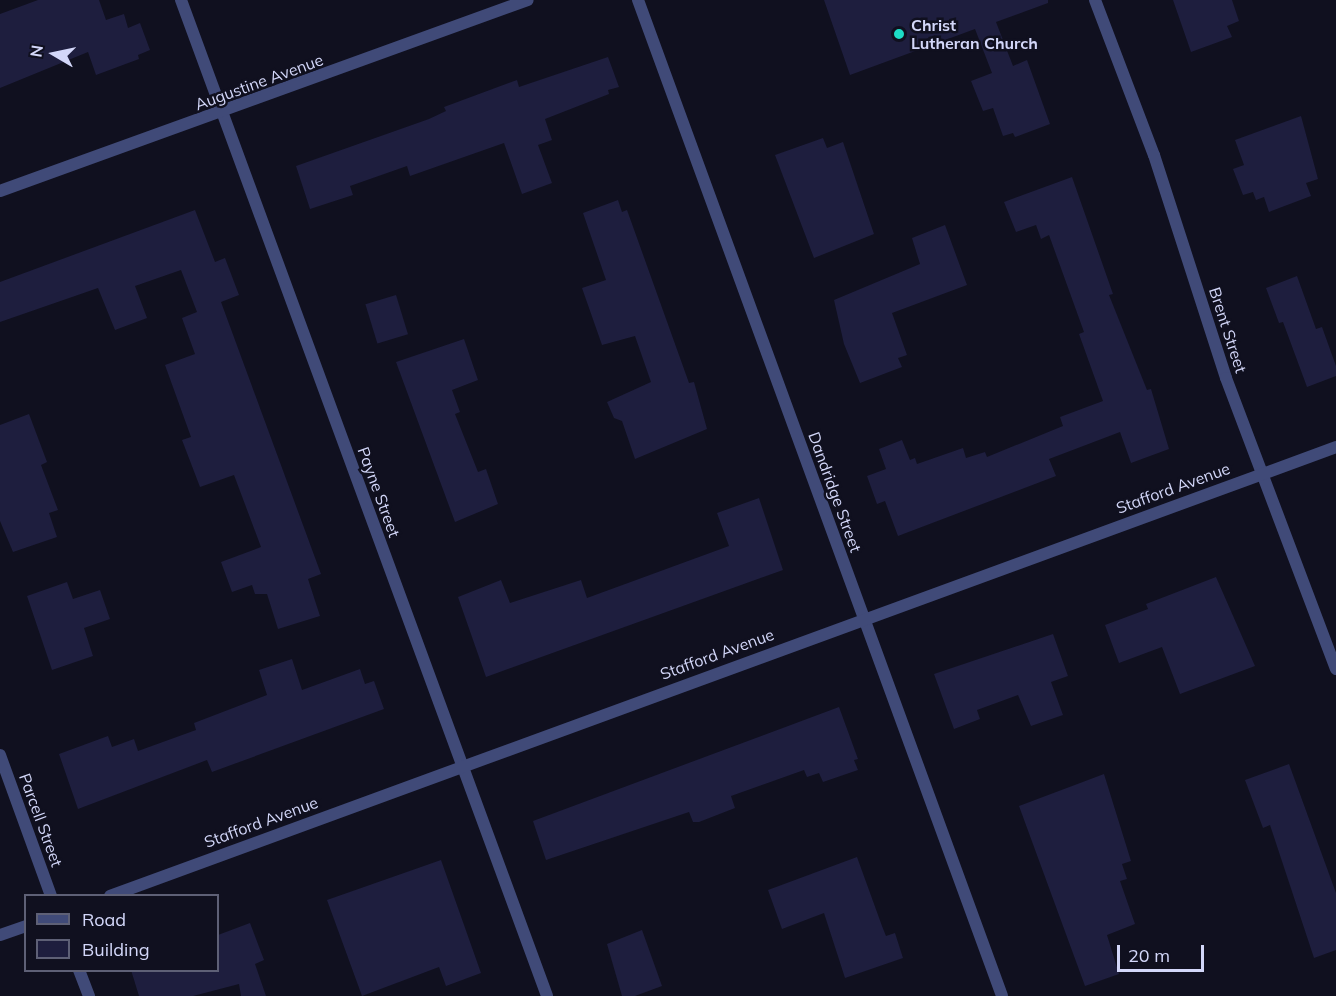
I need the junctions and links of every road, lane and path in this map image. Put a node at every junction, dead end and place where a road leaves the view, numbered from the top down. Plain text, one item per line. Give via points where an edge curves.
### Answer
1 (181, 0) edge
2 (528, 0) edge
3 (638, 0) edge
4 (1095, 0) edge
5 (222, 114) junction
6 (0, 191) edge
7 (1336, 447) edge
8 (1263, 474) junction
9 (863, 618) junction
10 (1336, 669) edge
11 (0, 755) edge
12 (463, 766) junction
13 (50, 894) edge
14 (115, 894) edge
15 (24, 927) edge
16 (0, 935) edge
17 (80, 972) edge
18 (89, 996) edge
19 (547, 996) edge
20 (1002, 996) edge

1 - 5 street, Payne Street
2 - 5 street, Augustine Avenue
3 - 9 street, Dandridge Street
4 - 8 street, Brent Street via 1154,155 1226,378
5 - 6 street, Augustine Avenue
5 - 12 street, Payne Street
7 - 8 street, Stafford Avenue
8 - 9 street, Stafford Avenue
8 - 10 street, Brent Street
9 - 12 street, Stafford Avenue
9 - 20 street, Dandridge Street
11 - 13 street, Parcell Street
12 - 14 street, Stafford Avenue
12 - 19 street, Payne Street
15 - 16 street
17 - 18 street

